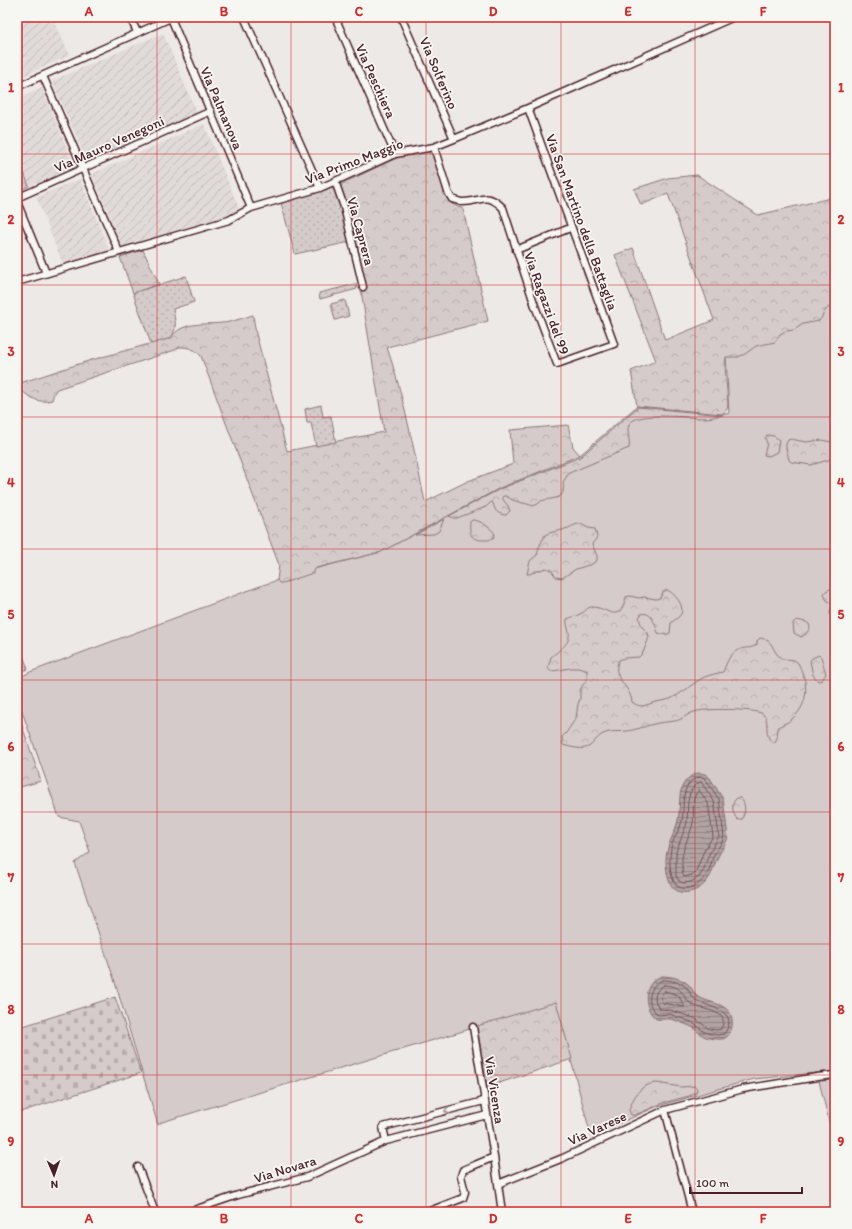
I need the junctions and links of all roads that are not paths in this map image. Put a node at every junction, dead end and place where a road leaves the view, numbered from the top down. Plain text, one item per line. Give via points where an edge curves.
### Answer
1 (130, 17) edge
2 (244, 17) edge
3 (335, 17) edge
4 (401, 17) edge
5 (734, 17) edge
6 (172, 18) edge
7 (137, 32) junction
8 (43, 76) junction
9 (17, 87) edge
10 (528, 108) junction
11 (211, 111) junction
12 (454, 139) junction
13 (434, 147) junction
14 (395, 154) junction
15 (83, 168) junction
16 (335, 181) junction
17 (320, 188) junction
18 (17, 198) edge
19 (17, 202) edge
20 (252, 208) junction
21 (570, 228) junction
22 (516, 250) junction
23 (119, 252) junction
24 (46, 273) junction
25 (17, 282) edge
26 (363, 287) dead end
27 (557, 364) joint
28 (473, 1027) dead end
29 (835, 1076) edge
30 (484, 1101) junction
31 (665, 1110) junction
32 (487, 1115) junction
33 (386, 1141) junction
34 (494, 1157) junction
35 (138, 1167) dead end
36 (498, 1184) junction
37 (155, 1212) edge
38 (188, 1212) edge
39 (427, 1212) edge
40 (502, 1212) edge
41 (692, 1212) edge

1 - 7 street
2 - 17 street
3 - 14 street, Via Peschiera
4 - 12 street, Via Solferino
5 - 10 street, Via Primo Maggio
6 - 7 street
6 - 11 street, Via Palmanova
7 - 8 street
8 - 9 street
8 - 15 street
10 - 12 street, Via Primo Maggio
10 - 21 street, Via San Martino della Battaglia
11 - 15 street, Via Mauro Venegoni
11 - 20 street, Via Palmanova
12 - 13 street, Via Primo Maggio
13 - 14 street, Via Primo Maggio
13 - 22 street, Via Ragazzi del 99 via 452,199 462,202 486,198 496,201 502,208
14 - 16 street, Via Primo Maggio
15 - 18 street, Via Mauro Venegoni
15 - 23 street
16 - 17 street, Via Primo Maggio
16 - 26 street, Via Caprera via 344,207
17 - 20 street, Via Primo Maggio
19 - 24 street
20 - 23 street, Via Primo Maggio via 229,220
21 - 22 street
21 - 27 street, Via San Martino della Battaglia via 614,344
22 - 27 street, Via Ragazzi del 99
23 - 24 street, Via Primo Maggio
24 - 25 street, Via Primo Maggio
28 - 30 street, Via Vicenza
29 - 31 street, Via Varese via 817,1076 743,1089
30 - 32 street, Via Vicenza
30 -> 33 street via 383,1127
31 - 36 street, Via Varese via 563,1158
31 - 41 street
32 - 33 street, Via Novara
32 - 34 street, Via Vicenza
33 - 38 street, Via Novara via 307,1177 238,1195
34 - 36 street
34 - 39 street via 463,1170 460,1176 465,1192 463,1198
35 - 37 street
36 - 40 street

